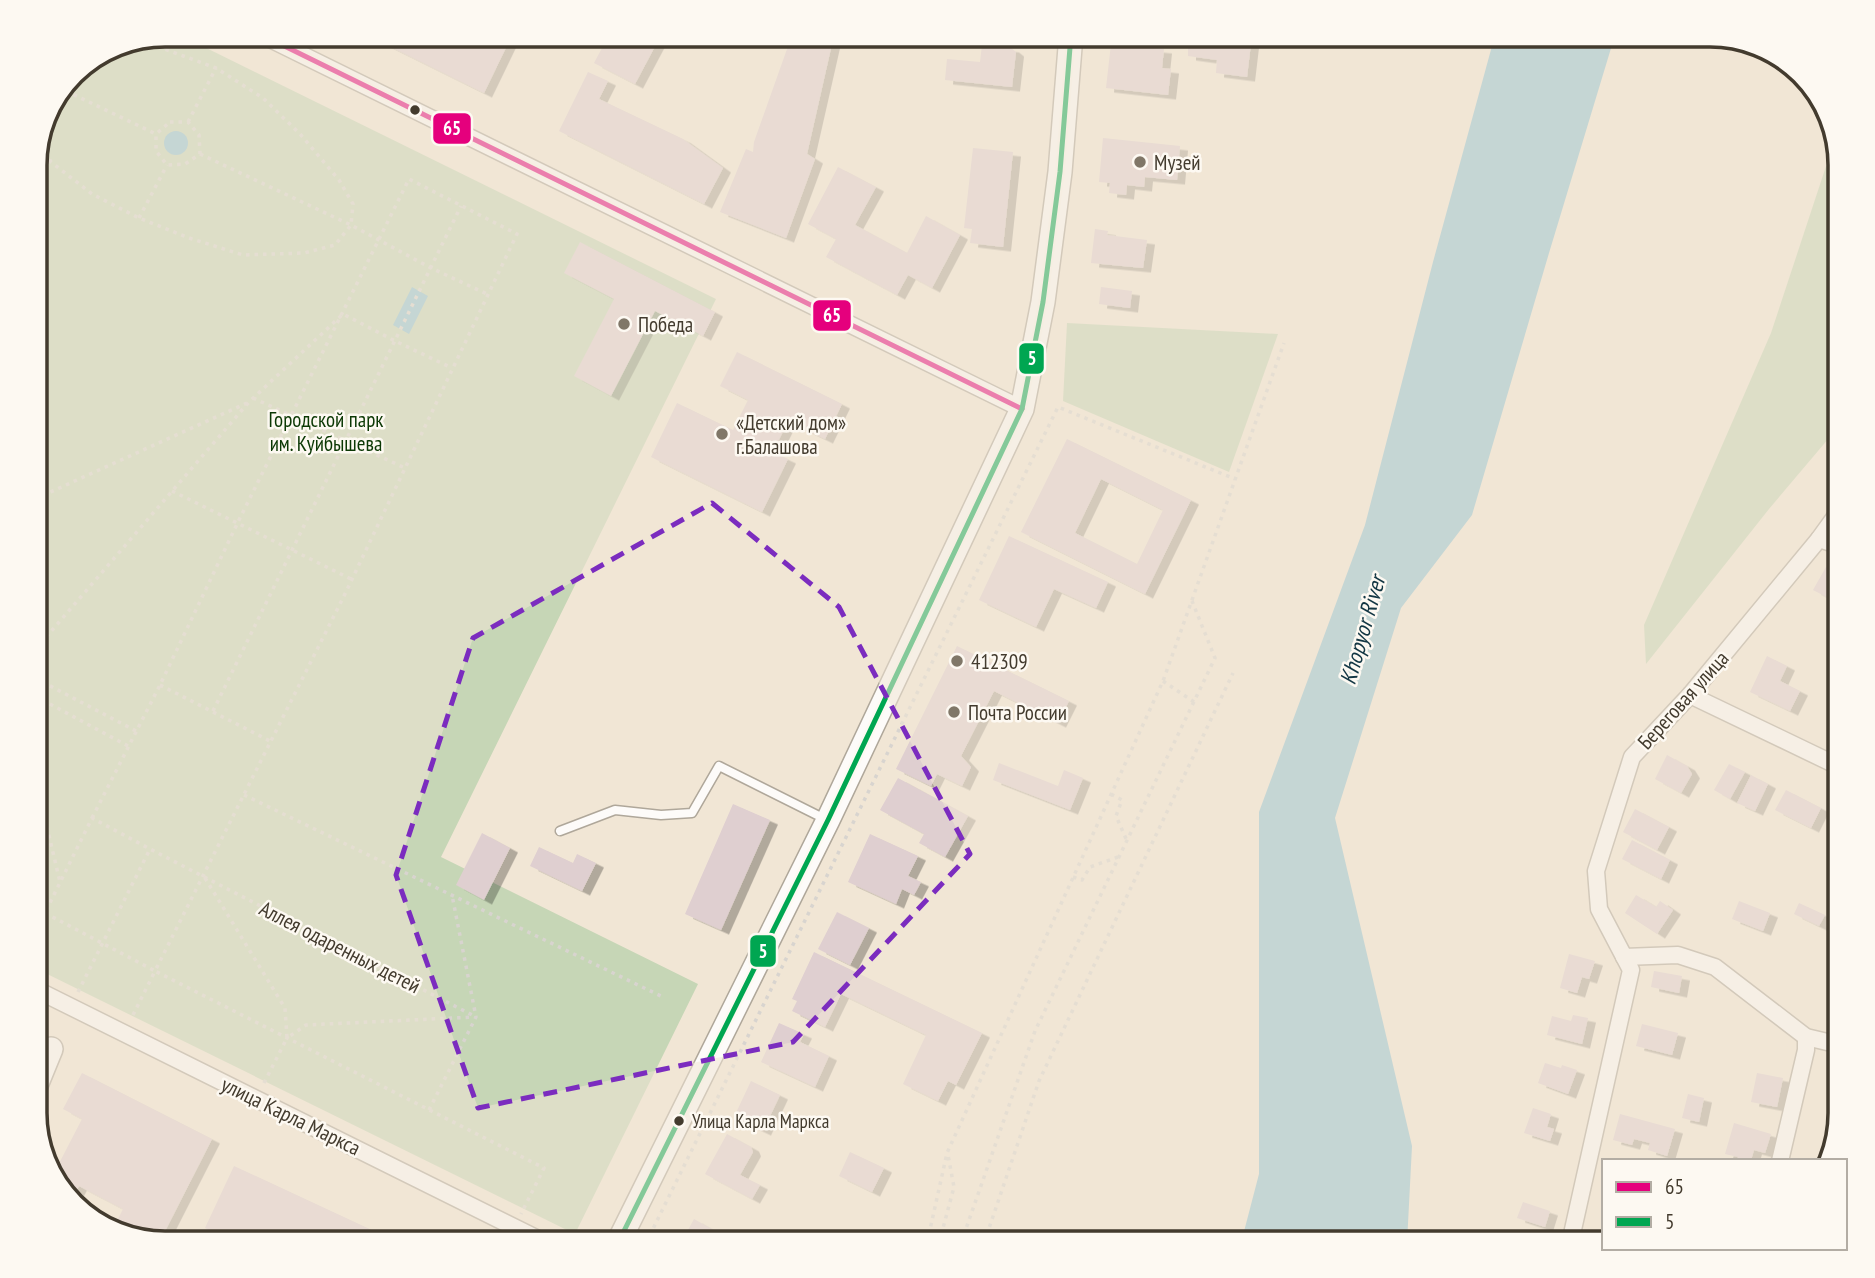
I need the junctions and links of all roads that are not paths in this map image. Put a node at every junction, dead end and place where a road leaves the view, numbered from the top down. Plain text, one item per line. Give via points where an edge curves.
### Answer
1 (286, 47) edge
2 (1070, 47) edge
3 (1022, 410) junction
4 (1828, 527) edge
5 (1819, 540) junction
6 (1828, 543) edge
7 (1690, 695) junction
8 (1828, 761) edge
9 (828, 820) junction
10 (560, 831) dead end
11 (1624, 957) junction
12 (48, 996) edge
13 (1806, 1037) junction
14 (1828, 1042) edge
15 (51, 1049) dead end
16 (48, 1056) edge
17 (1780, 1159) edge
18 (522, 1231) edge
19 (624, 1231) edge
20 (1573, 1231) edge

1 - 3 street
2 - 3 street via 1045,289
3 - 9 street
4 - 5 street, Береговая улица
5 - 6 street
5 - 7 street, Береговая улица
7 - 8 street
7 - 11 street, Береговая улица via 1632,757 1596,871 1599,909
9 - 10 lane via 719,766 692,813 661,816 615,810
9 - 19 street
11 - 13 street via 1678,955 1715,967
11 - 20 street, Береговая улица via 1631,970
12 - 18 street, улица Карла Маркса
13 - 14 street
13 - 17 street
15 - 16 street

